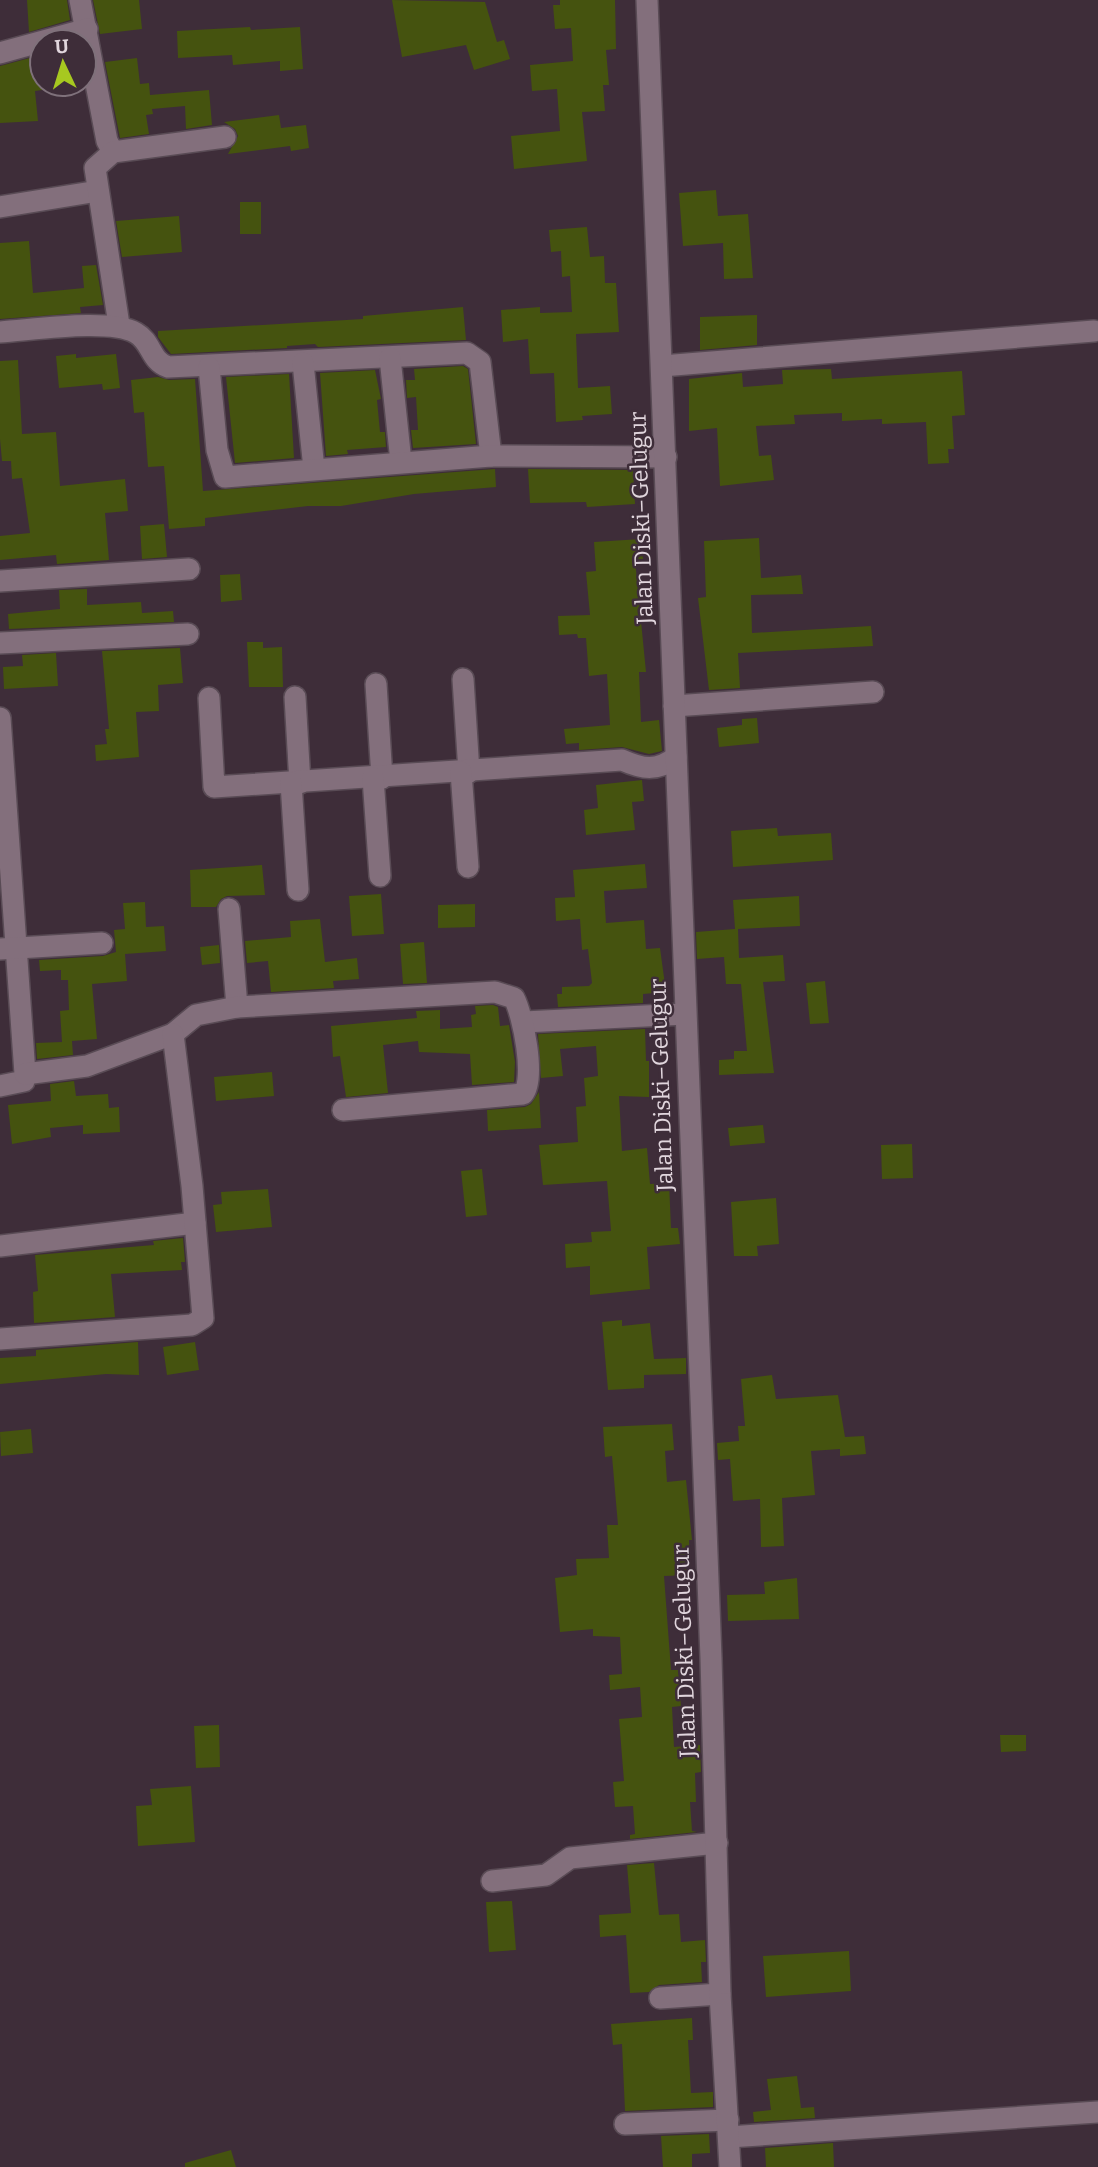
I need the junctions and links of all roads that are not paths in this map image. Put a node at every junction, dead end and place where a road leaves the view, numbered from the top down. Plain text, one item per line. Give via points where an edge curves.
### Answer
1 (80, 0) edge
2 (646, 0) edge
3 (87, 28) edge
4 (28, 45) edge
5 (0, 52) edge
6 (98, 91) edge
7 (225, 137) dead end
8 (113, 152) junction
9 (98, 191) junction
10 (0, 206) edge
11 (119, 325) junction
12 (1094, 331) dead end
13 (0, 332) edge
14 (390, 358) junction
15 (303, 363) junction
16 (662, 366) junction
17 (209, 367) junction
18 (491, 456) junction
19 (666, 457) junction
20 (401, 462) junction
21 (314, 468) junction
22 (189, 569) dead end
23 (0, 582) edge
24 (188, 634) dead end
25 (0, 643) edge
26 (463, 679) dead end
27 (376, 684) dead end
28 (873, 692) dead end
29 (295, 697) dead end
30 (209, 698) dead end
31 (674, 706) junction
32 (0, 718) edge
33 (676, 757) junction
34 (465, 772) junction
35 (378, 778) junction
36 (296, 783) junction
37 (468, 867) dead end
38 (380, 876) dead end
39 (298, 890) dead end
40 (229, 909) dead end
41 (102, 943) dead end
42 (8, 948) edge
43 (237, 1007) junction
44 (685, 1014) junction
45 (524, 1022) junction
46 (173, 1034) junction
47 (26, 1074) junction
48 (0, 1086) edge
49 (343, 1110) dead end
50 (195, 1223) junction
51 (0, 1246) edge
52 (0, 1339) edge
53 (716, 1843) junction
54 (492, 1881) dead end
55 (720, 1994) junction
56 (660, 1998) dead end
57 (1098, 2112) edge
58 (625, 2124) dead end
59 (729, 2129) junction
60 (730, 2167) edge

1 - 3 street
2 - 16 street, Jalan Diski–Gelugur
4 - 5 street
6 - 8 street
7 - 8 street
8 - 9 street via 95,168
9 - 10 street
9 - 11 street
11 - 13 street
11 - 17 street via 144,339 162,365
12 - 16 street
14 - 15 street
14 - 18 street via 463,353 480,362
14 - 20 street
15 - 17 street
15 - 21 street
16 - 19 street, Jalan Diski–Gelugur
17 - 21 street via 217,450 225,477
18 - 19 street
18 - 20 street
19 - 31 street, Jalan Diski–Gelugur
20 - 21 street
22 - 23 street
24 - 25 street
26 - 34 street
27 - 35 street
28 - 31 street
29 - 36 street
30 - 36 street via 214,787
31 - 33 street, Jalan Diski–Gelugur
32 - 42 street
33 - 34 street via 664,767 641,769 622,760
33 - 44 street, Jalan Diski–Gelugur
34 - 35 street
34 - 37 street
35 - 36 street
35 - 38 street
36 - 39 street
40 - 43 street
41 - 42 street
42 - 47 street
43 - 45 street via 495,992 514,998
43 - 46 street via 196,1015
44 - 45 street
44 - 53 street, Jalan Diski–Gelugur
45 - 49 street via 528,1084 523,1094
46 - 47 street via 87,1066
46 - 50 street
47 - 48 street via 19,1084
50 - 51 street
50 - 52 street via 205,1313 199,1323
53 - 54 street via 570,1858 546,1875
53 - 55 street, Jalan Diski–Gelugur
55 - 56 street
55 - 59 street, Jalan Diski–Gelugur
57 - 59 street
58 - 59 street
59 - 60 street, Jalan Diski–Gelugur

